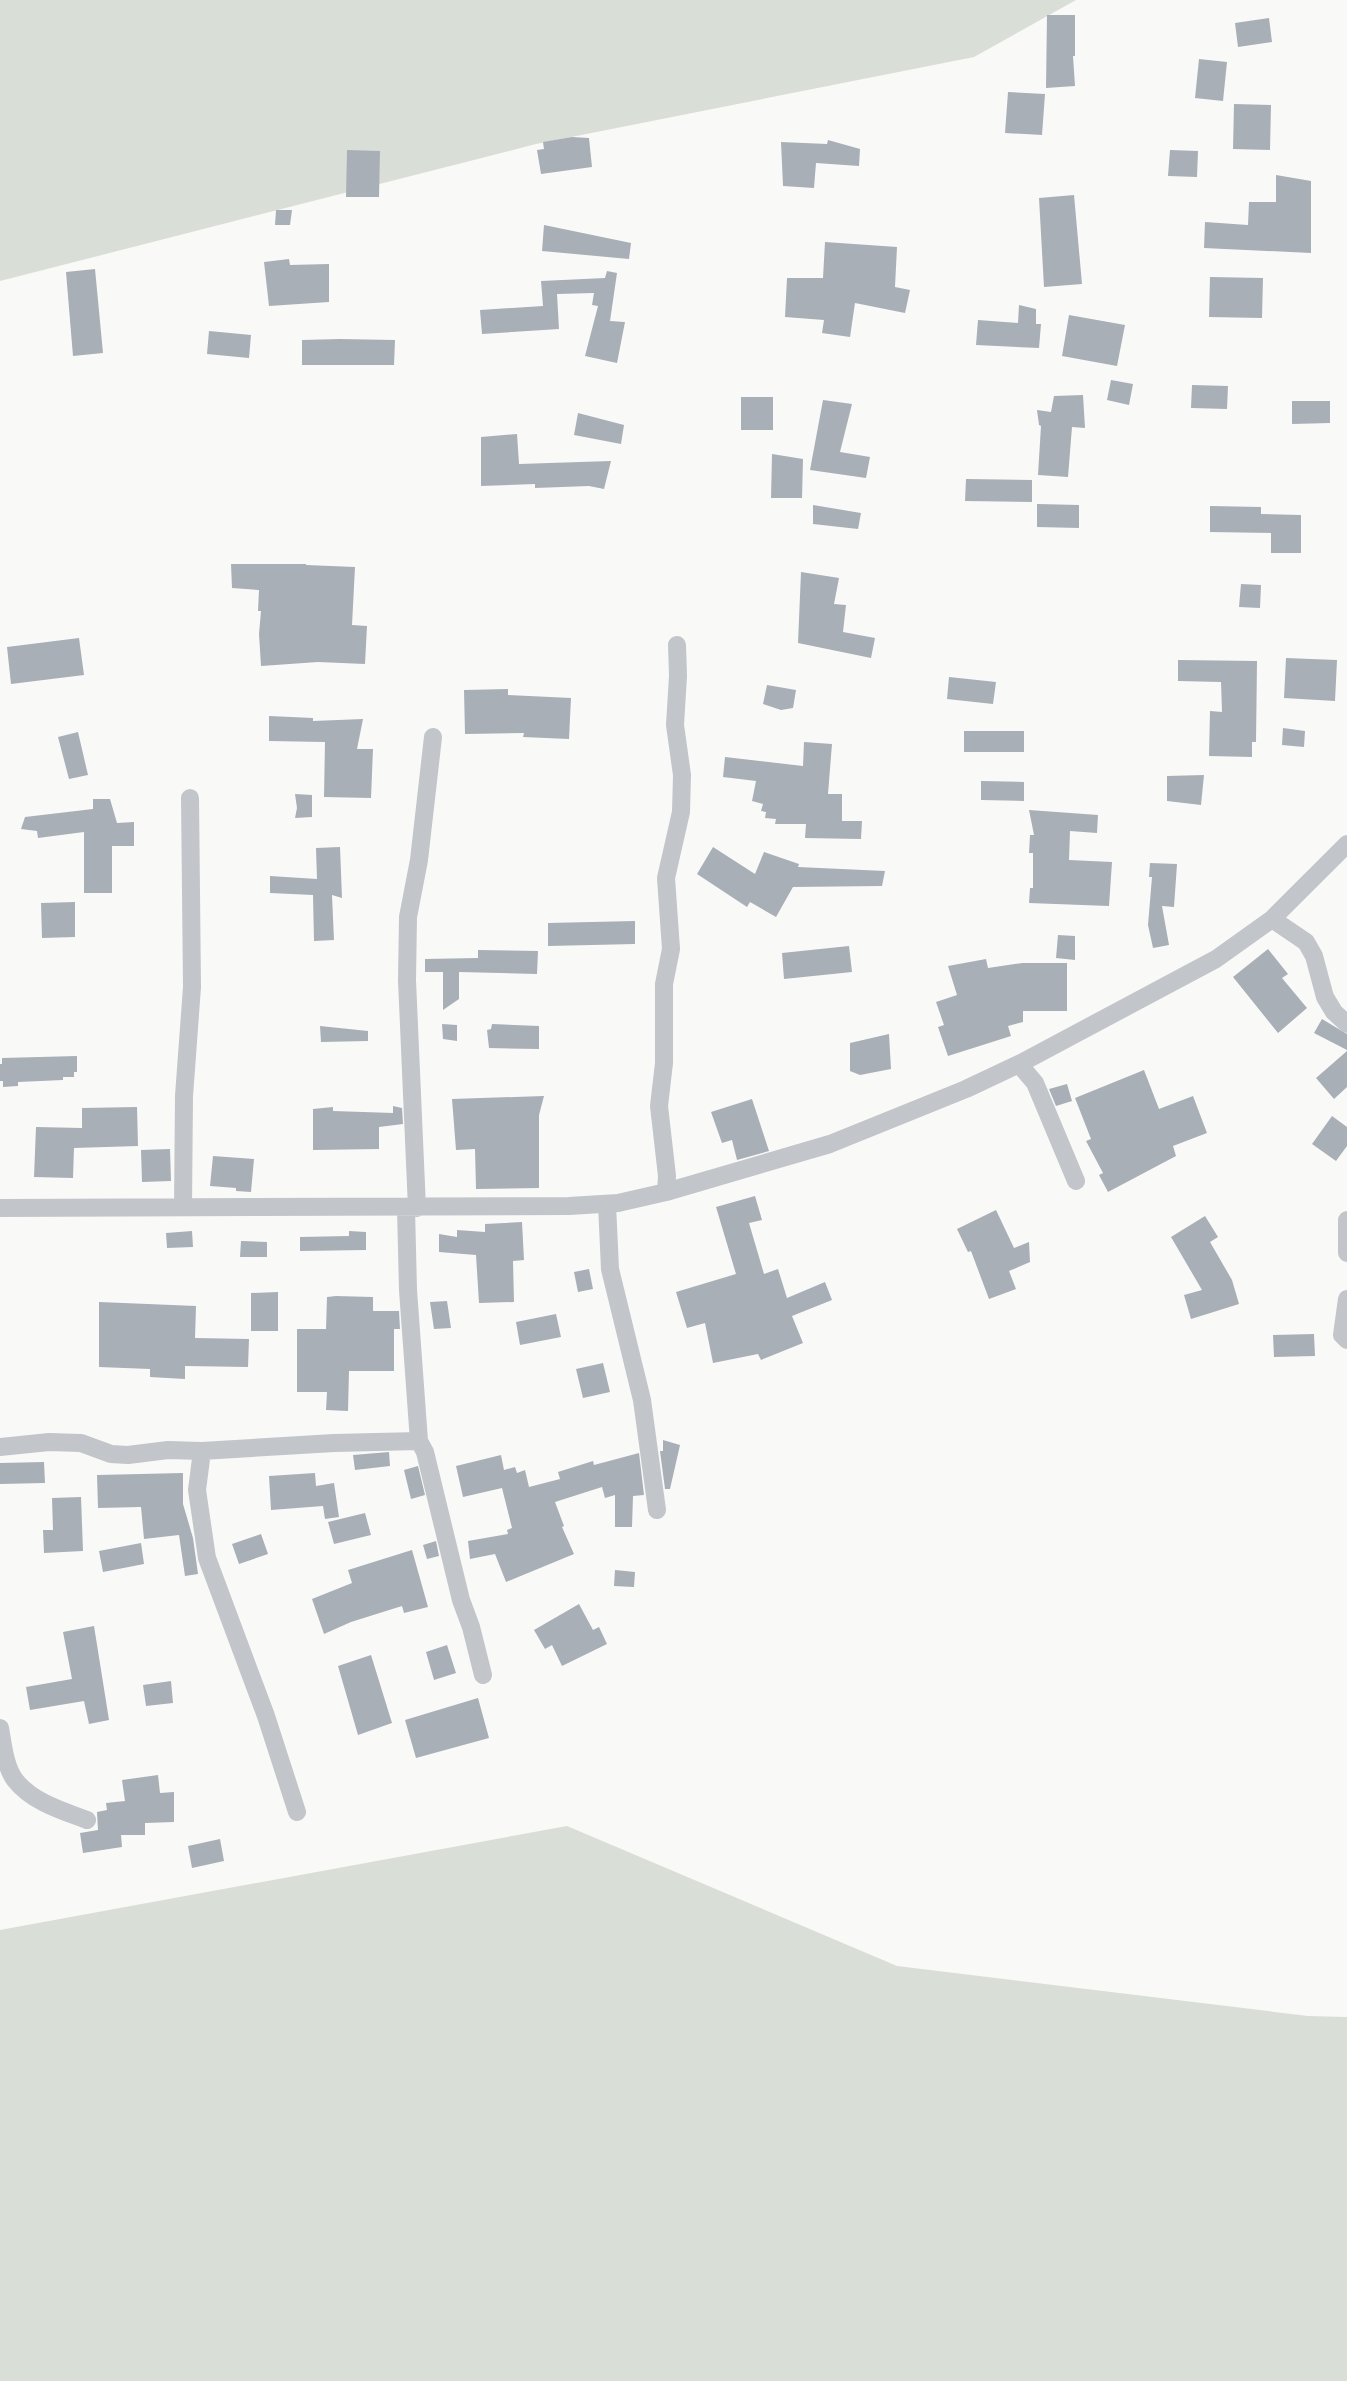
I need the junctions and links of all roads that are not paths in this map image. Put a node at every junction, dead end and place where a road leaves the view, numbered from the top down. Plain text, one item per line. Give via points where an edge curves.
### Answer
1 (677, 645) dead end
2 (433, 737) dead end
3 (190, 798) dead end
4 (1347, 844) edge
5 (1272, 919) junction
6 (1347, 1024) edge
7 (1019, 1064) junction
8 (1076, 1182) dead end
9 (666, 1192) junction
10 (607, 1204) junction
11 (183, 1207) junction
12 (0, 1208) edge
13 (412, 1208) junction
14 (1347, 1220) edge
15 (1347, 1253) edge
16 (1347, 1299) edge
17 (1347, 1340) edge
18 (419, 1441) junction
19 (0, 1447) edge
20 (202, 1451) junction
21 (657, 1510) dead end
22 (483, 1674) dead end
23 (0, 1728) edge
24 (297, 1812) dead end
25 (87, 1820) dead end

1 - 9 street via 675,725 682,774 681,803 666,878 671,949 664,984 664,1063 659,1106
2 - 13 street via 419,860 408,917
3 - 11 street via 192,987 184,1096
4 - 5 street
5 - 6 street via 1306,942 1314,956 1325,998
5 - 7 street via 1216,959
7 - 8 street via 1035,1083
7 - 9 street via 966,1090 830,1144
9 - 10 street
10 - 13 street
10 - 21 street via 610,1269 642,1400
11 - 12 street
11 - 13 street
13 - 18 street via 408,1290
14 - 15 street
16 - 17 street via 1342,1335
18 - 20 street
18 - 22 street via 425,1452 461,1600
19 - 20 street via 49,1442 81,1443 111,1454 128,1455 168,1450
20 - 24 street via 197,1490 207,1558 266,1716
23 - 25 street via 15,1780 45,1804

